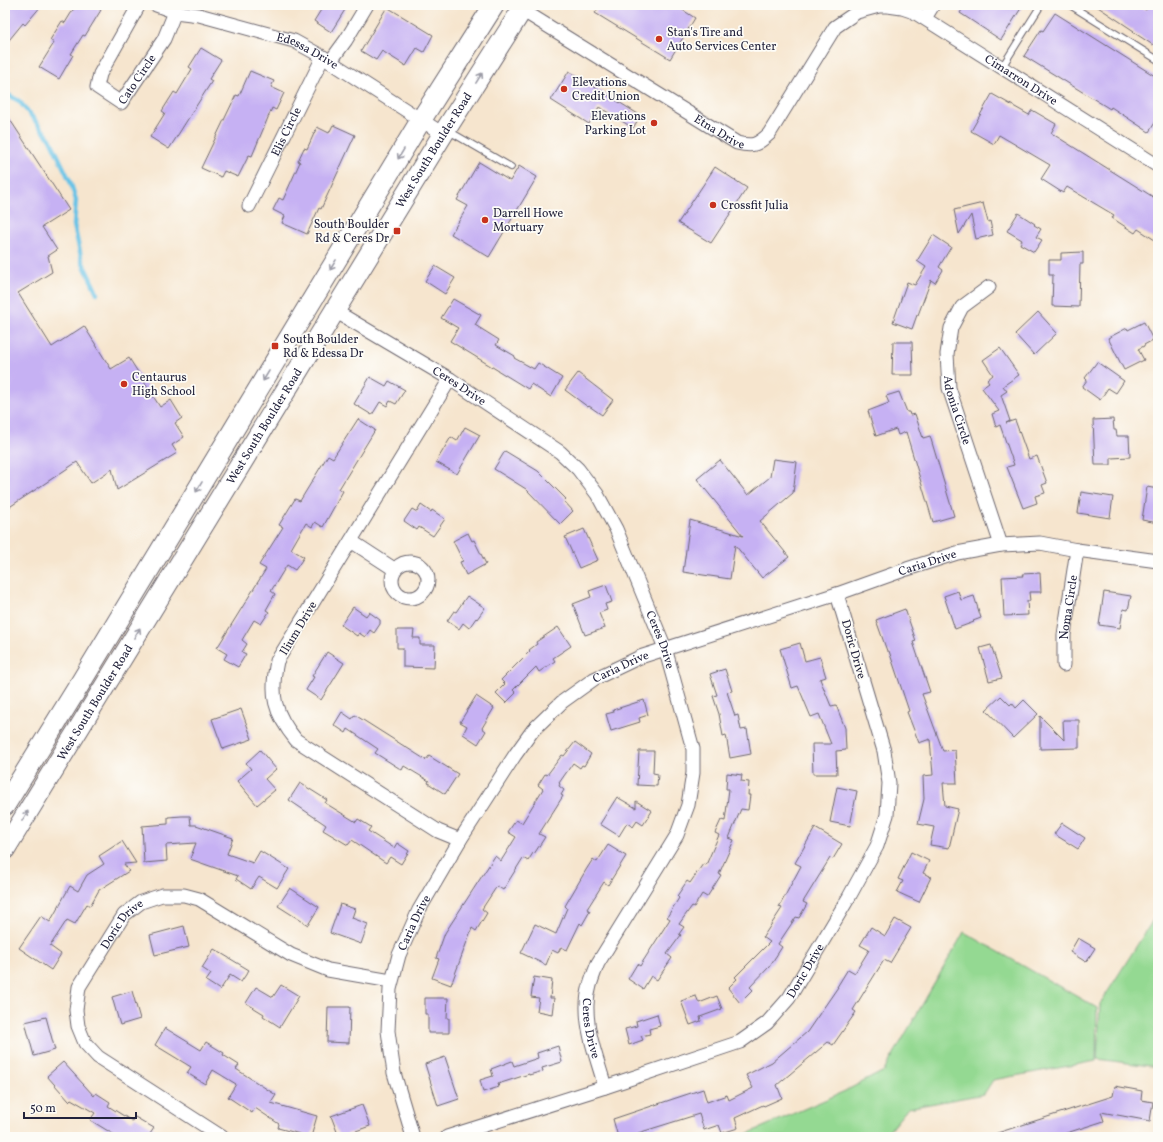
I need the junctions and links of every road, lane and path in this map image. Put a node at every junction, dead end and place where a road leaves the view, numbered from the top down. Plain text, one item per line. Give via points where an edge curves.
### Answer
1 (139, 5) edge
2 (156, 5) edge
3 (367, 5) edge
4 (494, 5) edge
5 (933, 5) edge
6 (1042, 5) edge
7 (1070, 5) edge
8 (879, 6) joint
9 (523, 8) edge
10 (200, 10) edge
11 (175, 12) junction
12 (925, 18) junction
13 (326, 60) junction
14 (1158, 60) edge
15 (1002, 67) junction
16 (421, 120) junction
17 (444, 132) junction
18 (1158, 166) edge
19 (511, 167) dead end
20 (248, 206) dead end
21 (989, 287) dead end
22 (334, 311) junction
23 (450, 379) junction
24 (351, 541) junction
25 (1001, 545) junction
26 (1077, 550) junction
27 (1158, 561) edge
28 (394, 569) dead end
29 (837, 594) junction
30 (665, 648) junction
31 (1064, 665) dead end
32 (5, 805) edge
33 (460, 840) junction
34 (5, 849) edge
35 (391, 981) junction
36 (605, 1087) junction
37 (222, 1137) edge
38 (413, 1137) edge
39 (447, 1137) edge

1 - 11 street, Cato Circle via 100,74 97,87 121,103 164,39
2 - 11 street, Edessa Drive
3 - 13 street, Elis Circle via 346,40
4 - 16 main road, West South Boulder Road
5 - 12 street
6 - 15 lane
7 - 14 lane
8 - 9 street, Etna Drive via 857,12 835,27 769,134 759,143 748,146 737,143
8 - 12 street, Cimarron Drive via 902,8
17 -> 9 main road, West South Boulder Road
10 - 11 street, Edessa Drive
10 - 13 street, Edessa Drive via 294,41
12 - 15 street, Cimarron Drive
13 - 16 street, Edessa Drive
13 - 20 street, Elis Circle
15 - 18 street, Cimarron Drive
16 - 17 street, Edessa Drive
16 -> 32 main road, West South Boulder Road
17 - 19 lane
17 - 22 main road, West South Boulder Road
21 - 25 street, Adonia Circle via 962,307 951,328 947,354 949,388
22 - 23 street, Ceres Drive
34 -> 22 main road, West South Boulder Road
23 - 24 street, Ilium Drive
23 - 30 street, Ceres Drive via 560,452 578,469 597,494 616,529
24 - 28 street
24 - 33 street, Ilium Drive via 278,661 273,679 275,703 285,725 296,740 438,831
25 - 26 street, Caria Drive via 1040,543
25 - 29 street, Caria Drive via 957,553
26 - 27 street, Caria Drive
26 - 31 street, Noma Circle via 1064,635
29 - 30 street, Caria Drive
29 - 36 street, Doric Drive via 884,751 889,783 887,815 877,846 789,998 767,1023 740,1042
30 - 33 street, Caria Drive via 594,679 562,702 533,730
30 - 36 street, Ceres Drive via 693,749 693,773 688,805 677,835 598,963 590,983 587,1004 588,1026
33 - 35 street, Caria Drive via 419,910
35 - 37 street, Doric Drive via 328,970 291,955 199,899 184,895 162,895 141,902 124,915 79,987 76,1010 78,1026 85,1043 98,1057
35 - 38 street, Caria Drive via 388,1031 394,1073
36 - 39 street, Doric Drive

